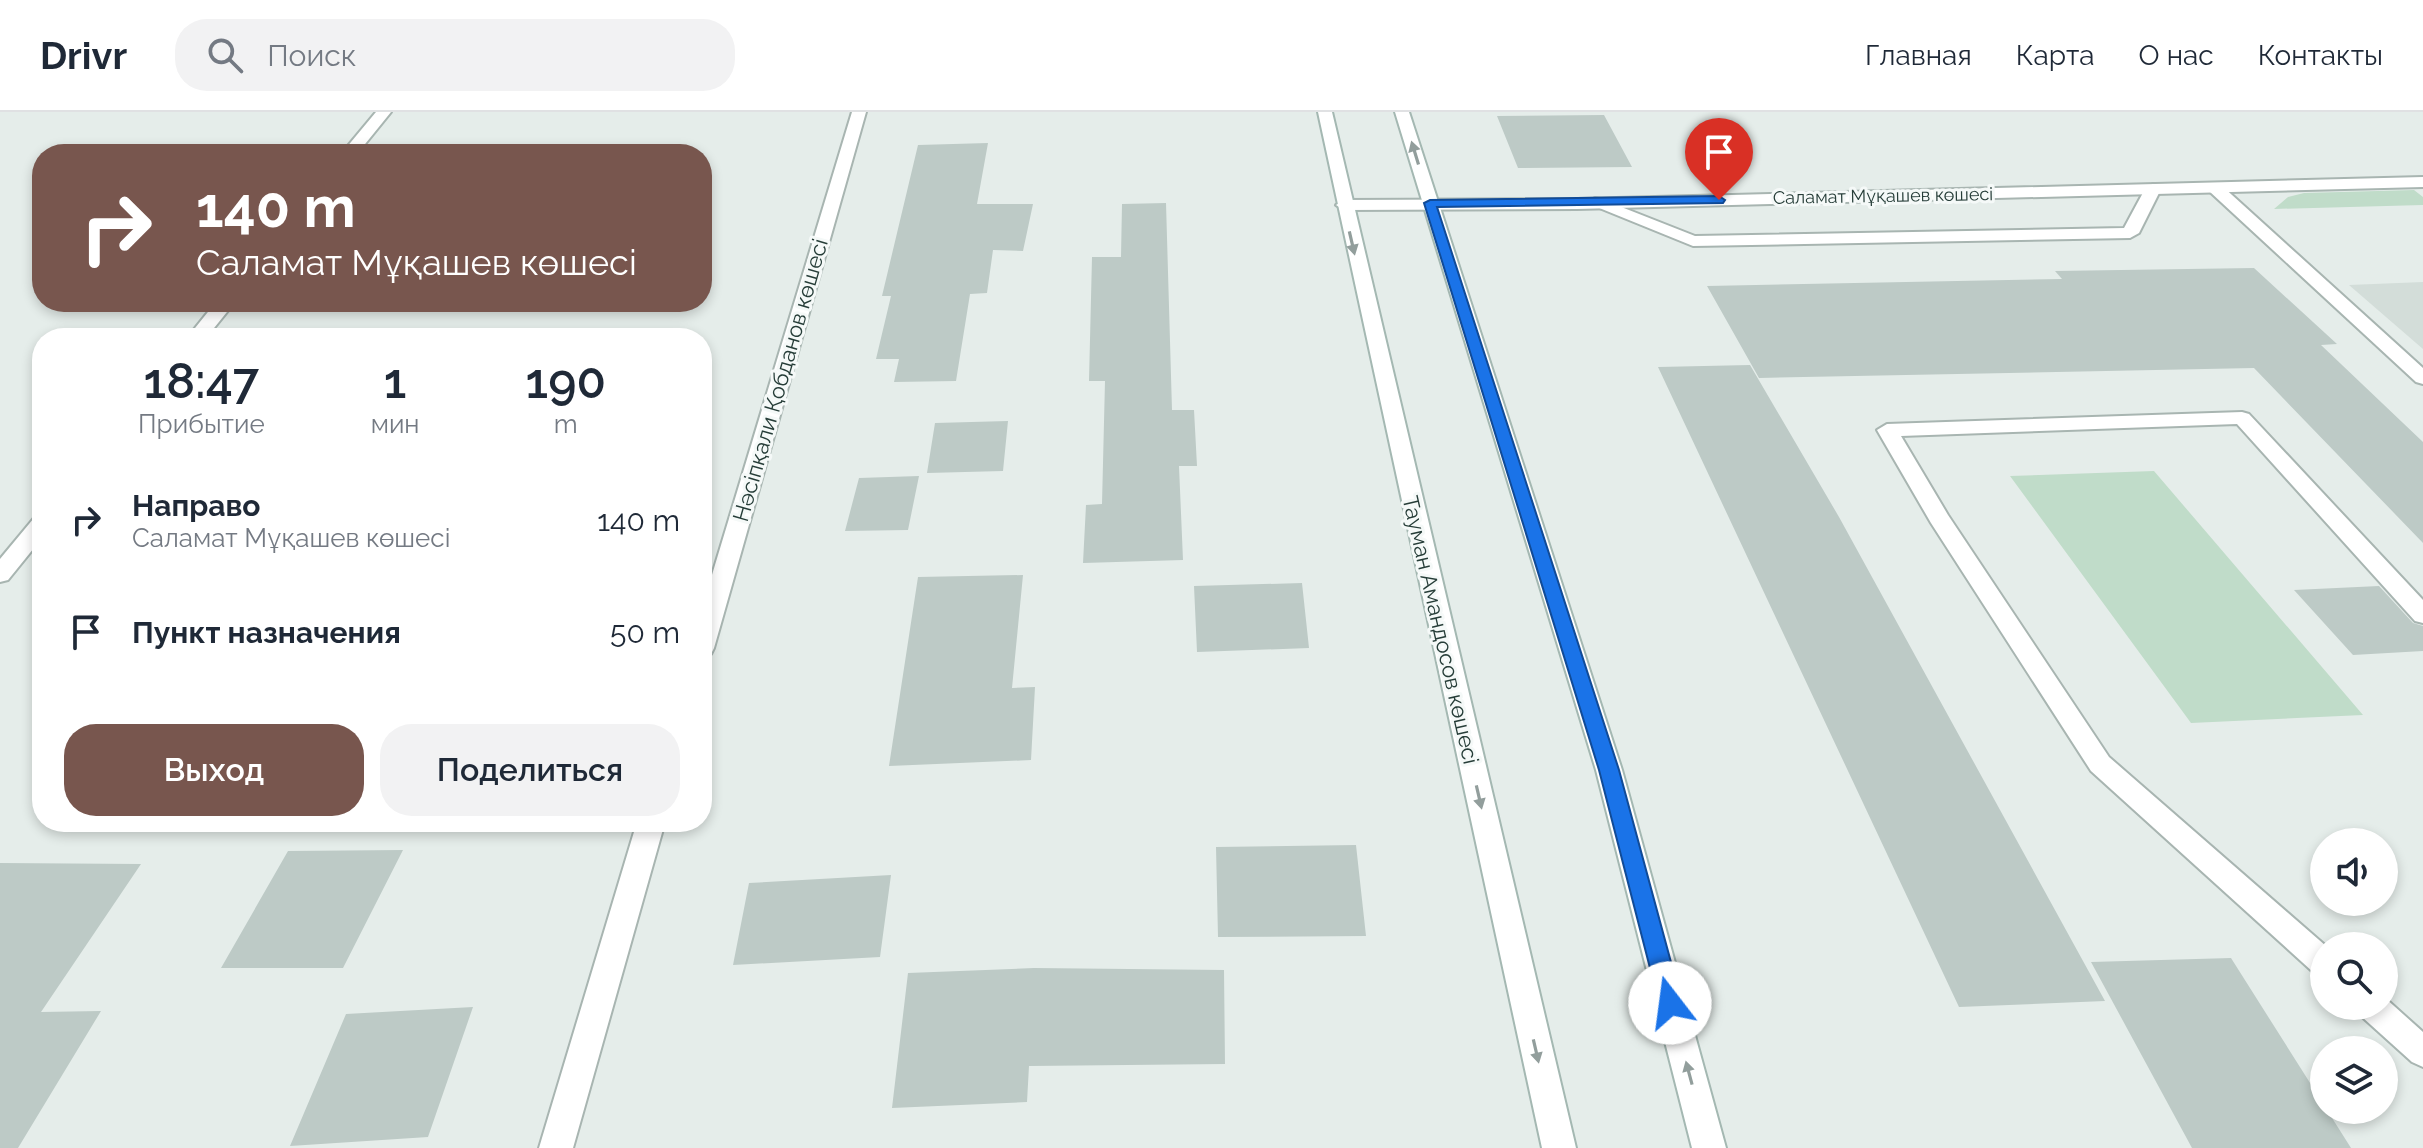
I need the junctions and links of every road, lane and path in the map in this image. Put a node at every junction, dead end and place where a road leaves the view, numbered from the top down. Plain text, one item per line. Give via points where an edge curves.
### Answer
1 (384, 112) edge
2 (859, 112) edge
3 (1325, 112) edge
4 (1402, 112) edge
5 (357, 144) edge
6 (2423, 182) edge
7 (2215, 188) junction
8 (2153, 189) junction
9 (1430, 203) junction
10 (1595, 203) junction
11 (1344, 205) junction
12 (218, 312) edge
13 (204, 328) edge
14 (2423, 378) edge
15 (32, 535) edge
16 (0, 574) edge
17 (712, 614) edge
18 (2423, 615) edge
19 (648, 832) edge
20 (2310, 951) edge
21 (2388, 1020) edge
22 (2423, 1052) edge
23 (556, 1148) edge
24 (1559, 1148) edge
25 (1709, 1148) edge

1 - 5 street
2 - 17 street, Нәсіпқали Қобданов көшесі
3 - 11 street, Тауман Амандосов көшесі
9 -> 4 street
6 - 7 street, Саламат Мұқашев көшесі
7 - 8 street, Саламат Мұқашев көшесі
7 - 14 street
8 - 10 street, Саламат Мұқашев көшесі
8 - 10 street via 2130,233 1693,241
9 - 10 street, Саламат Мұқашев көшесі
9 - 11 street, Саламат Мұқашев көшесі
25 -> 9 street via 1609,770
11 -> 24 street, Тауман Амандосов көшесі
12 - 13 street
15 - 16 street
18 - 20 street via 2242,418 1887,430 2100,764
19 - 23 street
21 - 22 street

